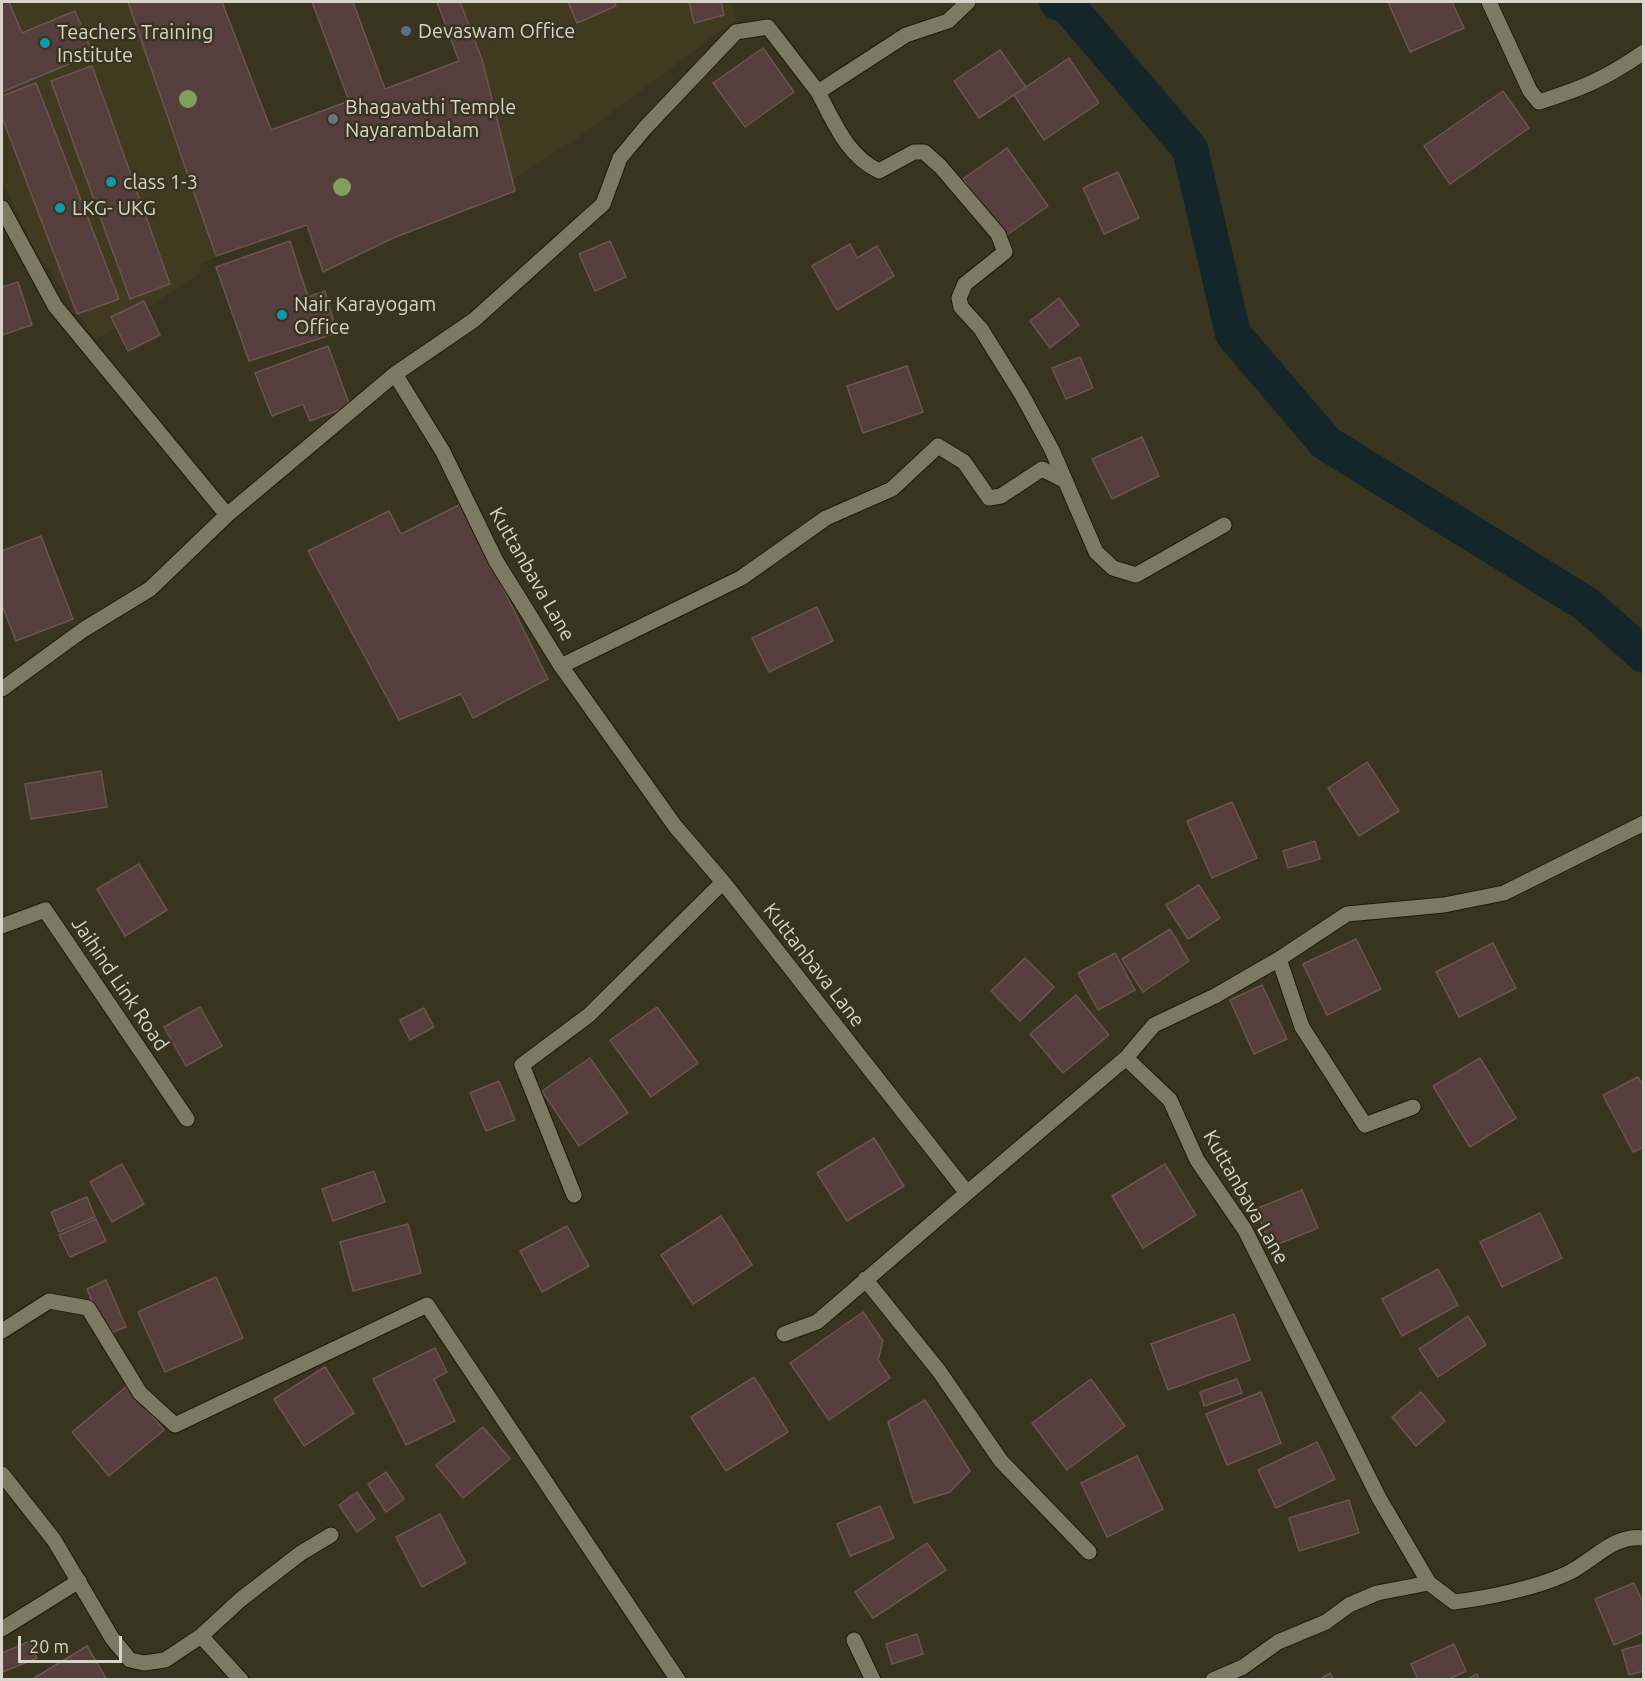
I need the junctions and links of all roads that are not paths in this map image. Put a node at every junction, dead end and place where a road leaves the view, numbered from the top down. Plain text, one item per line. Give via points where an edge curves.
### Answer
1 (968, 2) edge
2 (1489, 2) edge
3 (1644, 52) edge
4 (818, 92) junction
5 (2, 208) edge
6 (395, 374) junction
7 (1062, 479) junction
8 (227, 515) junction
9 (1224, 525) dead end
10 (561, 666) junction
11 (2, 689) edge
12 (1644, 823) edge
13 (723, 882) junction
14 (2, 926) edge
15 (1278, 959) junction
16 (1126, 1058) junction
17 (1413, 1107) dead end
18 (187, 1119) dead end
19 (967, 1193) junction
20 (574, 1195) dead end
21 (866, 1279) junction
22 (2, 1331) edge
23 (784, 1334) dead end
24 (2, 1474) edge
25 (331, 1535) dead end
26 (1644, 1538) edge
27 (1089, 1552) dead end
28 (79, 1581) junction
29 (1429, 1583) junction
30 (2, 1629) edge
31 (201, 1636) junction
32 (854, 1640) dead end
33 (241, 1680) edge
34 (678, 1680) edge
35 (873, 1680) edge
36 (1213, 1680) edge

1 - 4 street via 948,21 906,35
2 - 3 street via 1530,92 1539,102 1586,87
4 - 6 street via 768,27 736,32 620,158 603,204 474,320
4 - 7 street via 841,135 868,166 879,171 914,152 930,155 998,234 1005,252 964,284 959,298 961,307 981,328 1005,366 1052,450
5 - 8 street via 55,306
6 - 8 street
6 - 10 street, Kuttanbava Lane via 443,452 496,561
7 - 9 street via 1096,552 1113,568 1136,575
7 - 10 street via 1042,469 1000,496 989,498 964,462 938,446 892,489 826,518 741,578
8 - 11 street via 150,590 83,630
10 - 13 street, Kuttanbava Lane via 675,826
12 - 15 street via 1504,893 1444,905 1347,914
13 - 19 street, Kuttanbava Lane
13 - 20 street via 589,1014 522,1065
14 - 18 street, Jaihind Link Road via 45,910
15 - 16 street via 1215,996 1154,1025
15 - 17 street via 1302,1027 1365,1125
16 - 19 street
16 - 29 street, Kuttanbava Lane via 1170,1100 1197,1160 1245,1230 1379,1498
19 - 21 street
21 - 23 street via 817,1322
21 - 27 street via 939,1371 1000,1461
22 - 34 street via 49,1301 88,1308 140,1392 175,1425 428,1305
24 - 28 street via 54,1540
25 - 31 street via 240,1600
26 - 29 street, Kuttanbava Lane via 1630,1536 1566,1574 1482,1599 1454,1602
28 - 30 street
28 - 31 street via 112,1638 130,1660 144,1663 165,1659
29 - 36 street via 1377,1593 1349,1605 1326,1622 1278,1642 1243,1667
31 - 33 street
32 - 35 street

